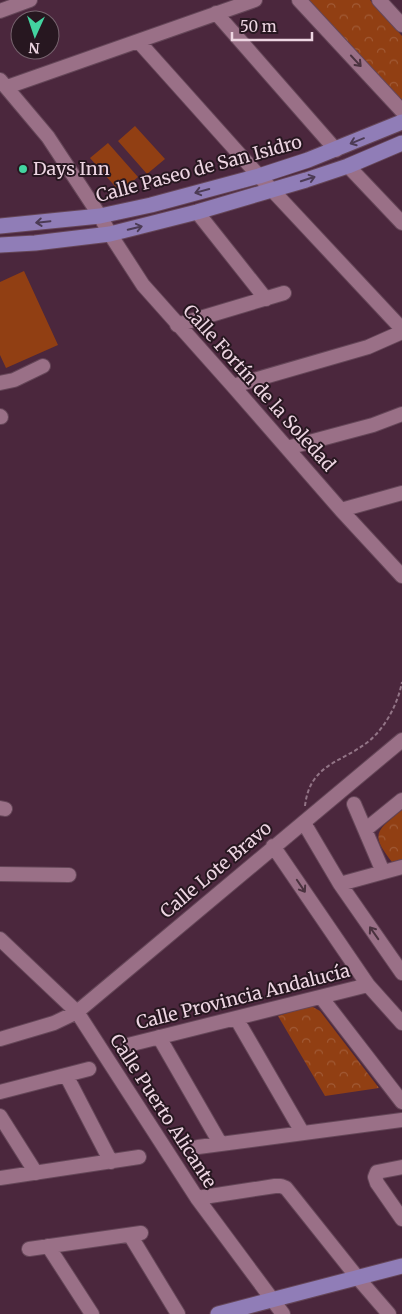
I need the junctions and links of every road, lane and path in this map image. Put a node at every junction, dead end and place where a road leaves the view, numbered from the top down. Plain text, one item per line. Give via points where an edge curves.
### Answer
1 (30, 0) edge
2 (254, 0) edge
3 (299, 0) edge
4 (379, 0) edge
5 (0, 11) edge
6 (216, 13) junction
7 (402, 25) edge
8 (139, 42) junction
9 (3, 83) edge
10 (402, 111) edge
11 (402, 122) edge
12 (402, 143) edge
13 (336, 150) junction
14 (348, 166) junction
15 (259, 176) junction
16 (272, 190) junction
17 (197, 212) junction
18 (100, 216) junction
19 (402, 223) edge
20 (0, 226) edge
21 (110, 234) junction
22 (0, 245) edge
23 (284, 294) dead end
24 (266, 299) junction
25 (177, 325) junction
26 (402, 331) edge
27 (43, 366) dead end
28 (0, 384) edge
29 (233, 386) junction
30 (402, 414) edge
31 (287, 448) junction
32 (402, 493) edge
33 (341, 510) junction
34 (401, 574) edge
35 (402, 682) edge
36 (402, 740) edge
37 (402, 800) edge
38 (354, 804) dead end
39 (304, 823) junction
40 (366, 830) junction
41 (273, 846) junction
42 (402, 867) edge
43 (383, 872) junction
44 (0, 874) edge
45 (69, 875) dead end
46 (340, 884) junction
47 (0, 938) edge
48 (402, 973) edge
49 (368, 985) junction
50 (321, 997) junction
51 (77, 1012) junction
52 (236, 1018) junction
53 (402, 1023) edge
54 (159, 1037) junction
55 (0, 1039) edge
56 (128, 1045) dead end
57 (89, 1069) dead end
58 (66, 1075) junction
59 (0, 1092) edge
60 (402, 1102) edge
61 (0, 1116) edge
62 (402, 1120) edge
63 (302, 1132) junction
64 (220, 1143) junction
65 (198, 1146) dead end
66 (140, 1157) dead end
67 (111, 1162) junction
68 (402, 1167) edge
69 (36, 1174) junction
70 (0, 1178) edge
71 (197, 1198) junction
72 (402, 1219) edge
73 (48, 1246) junction
74 (29, 1249) dead end
75 (402, 1266) edge
76 (357, 1277) junction
77 (272, 1300) junction
78 (92, 1314) edge
79 (178, 1314) edge
80 (218, 1314) edge
81 (283, 1314) edge
82 (389, 1314) edge

1 - 5 street
2 - 6 street
3 -> 10 street
4 - 7 street
6 - 8 street
6 - 13 street
8 - 9 street
8 - 15 street
9 - 18 street, Calle Fortín de la Soledad via 48,137
11 -> 13 main road, Calle Paseo de San Isidro
12 - 14 main road
13 - 15 main road, Calle Paseo de San Isidro
16 -> 14 main road
14 - 19 street
15 - 16 street
15 -> 18 main road, Calle Paseo de San Isidro
16 - 17 main road
16 - 26 street
21 -> 17 main road
17 - 24 street
18 -> 20 main road, Calle Paseo de San Isidro
18 - 21 street, Calle Fortín de la Soledad
21 - 22 main road
21 - 25 street, Calle Fortín de la Soledad via 143,285
23 - 24 street
24 - 25 street
25 - 29 street, Calle Fortín de la Soledad
26 - 29 street via 368,347
27 - 28 street
29 - 31 street, Calle Fortín de la Soledad
30 - 31 street
31 - 33 street, Calle Fortín de la Soledad
32 - 33 street
33 - 34 street, Calle Fortín de la Soledad
35 - 39 path via 391,712 379,732 319,773 309,789
36 - 39 street, Calle Lote Bravo
37 - 40 street
38 - 40 street
39 - 41 street, Calle Lote Bravo
39 - 46 street
40 - 43 street
41 -> 49 street
41 - 51 street, Calle Lote Bravo
42 - 43 street
43 - 46 street
44 - 45 street
48 -> 46 street
47 - 51 street, Calle Puerto Alicante
49 - 50 street, Calle Provincia Andalucía
49 - 53 street
50 - 52 street, Calle Provincia Andalucía
50 - 60 street
51 - 55 street, Calle Lote Bravo via 54,1023
51 - 71 street, Calle Puerto Alicante
52 - 54 street, Calle Provincia Andalucía
52 - 63 street
54 - 56 street, Calle Provincia Andalucía
54 - 64 street
57 - 58 street
58 - 59 street
58 - 67 street
61 - 69 street
62 - 63 street
63 - 64 street
64 - 65 street
66 - 67 street
67 - 69 street
68 - 72 street via 377,1172 375,1177
69 - 70 street
71 - 76 street via 275,1186 286,1188
71 - 77 street, Calle Puerto Alicante
73 - 74 street
73 - 78 street
73 - 79 street via 136,1234
75 - 76 main road
76 - 77 main road
76 - 82 street
77 - 80 main road
77 - 81 street, Calle Puerto Alicante

